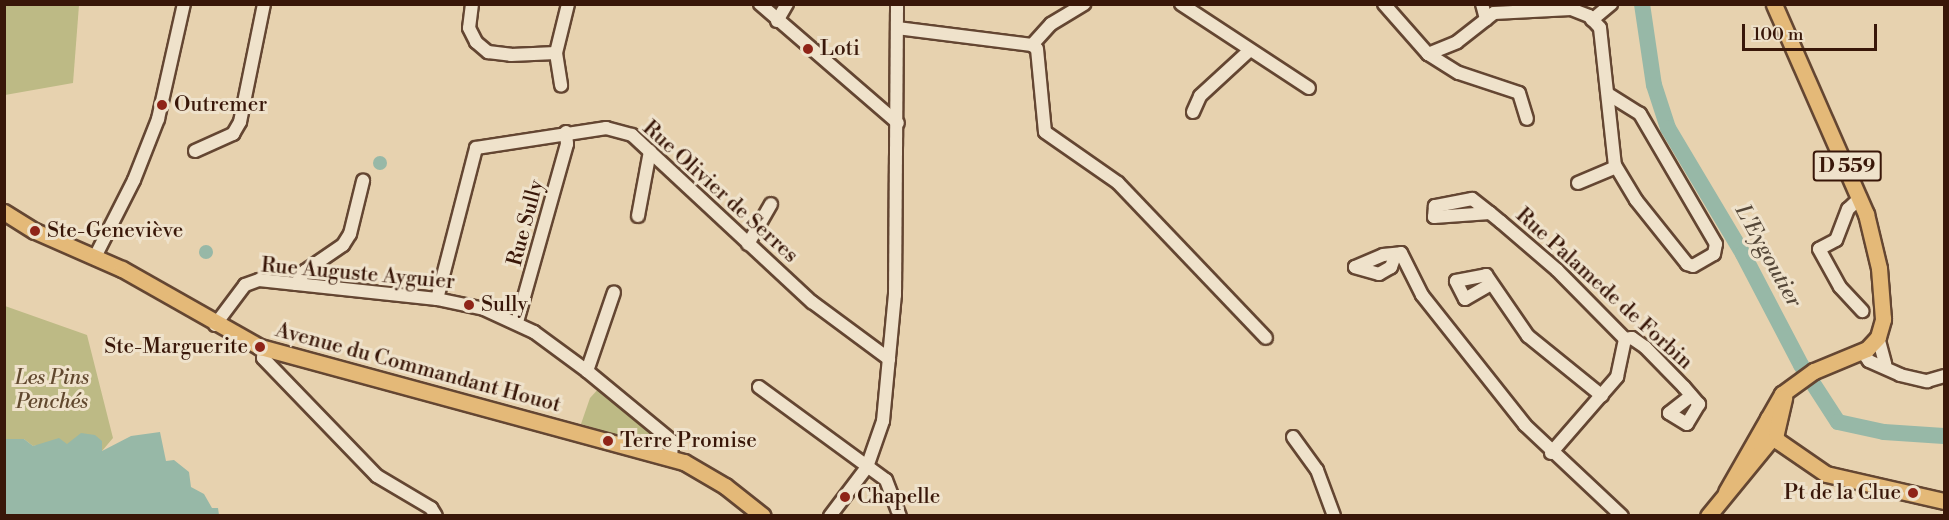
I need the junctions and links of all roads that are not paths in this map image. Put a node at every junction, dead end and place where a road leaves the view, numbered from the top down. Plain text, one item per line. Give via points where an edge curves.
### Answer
1 (184, 4) edge
2 (264, 4) edge
3 (472, 4) edge
4 (568, 4) edge
5 (760, 4) edge
6 (787, 4) edge
7 (897, 4) edge
8 (1084, 4) edge
9 (1180, 4) edge
10 (1383, 4) edge
11 (1482, 4) edge
12 (1611, 4) edge
13 (1774, 4) edge
14 (1537, 8) edge
15 (1486, 18) junction
16 (1592, 20) junction
17 (777, 21) junction
18 (897, 28) junction
19 (1032, 45) junction
20 (1249, 51) junction
21 (556, 52) junction
22 (1428, 54) junction
23 (561, 86) dead end
24 (1309, 88) dead end
25 (1608, 94) junction
26 (1193, 112) dead end
27 (1527, 119) dead end
28 (898, 123) junction
29 (566, 132) junction
30 (650, 151) junction
31 (195, 152) dead end
32 (1616, 167) junction
33 (363, 181) dead end
34 (1578, 183) dead end
35 (1860, 198) junction
36 (771, 204) dead end
37 (4, 212) edge
38 (1490, 213) dead end
39 (638, 216) dead end
40 (748, 244) junction
41 (1398, 255) dead end
42 (95, 257) junction
43 (296, 284) junction
44 (1491, 284) dead end
45 (614, 292) dead end
46 (437, 299) junction
47 (1862, 311) dead end
48 (517, 322) junction
49 (215, 325) junction
50 (1878, 337) junction
51 (1266, 338) dead end
52 (1625, 339) junction
53 (264, 349) junction
54 (1864, 350) junction
55 (889, 358) junction
56 (1885, 364) junction
57 (587, 371) junction
58 (1900, 375) junction
59 (1944, 376) edge
60 (759, 387) dead end
61 (1602, 396) junction
62 (1691, 396) dead end
63 (1773, 428) junction
64 (1293, 437) dead end
65 (1551, 453) junction
66 (671, 459) junction
67 (1753, 463) junction
68 (867, 467) junction
69 (1826, 474) junction
70 (1889, 487) junction
71 (1726, 492) junction
72 (1944, 501) edge
73 (436, 516) edge
74 (763, 516) edge
75 (830, 516) edge
76 (900, 516) edge
77 (1334, 516) edge
78 (1622, 516) edge
79 (1708, 516) edge

1 - 42 street via 158,119 134,180
2 - 31 street via 240,122 233,134
3 - 21 street via 469,28 476,42 488,52 511,56
4 - 21 street
5 - 17 street
6 - 17 street
7 - 18 street
8 - 19 street via 1051,24
9 - 20 street
10 - 22 street
11 - 15 street
12 - 16 street
13 - 35 main road, D 559
14 - 15 street via 1494,13
14 - 16 street via 1571,9
15 - 22 street via 1457,42
16 - 25 street via 1600,28
17 - 28 street
18 - 19 street
18 - 28 street
19 - 51 street via 1037,49 1045,132 1118,183
20 - 24 street
20 - 26 street via 1200,96
21 - 23 street
22 - 27 street via 1459,73 1520,93
25 - 32 street
25 - 32 street via 1640,114 1650,128 1661,155 1716,244 1714,254 1693,266 1687,264 1636,200
28 - 55 street via 895,295
29 - 30 street, Rue Olivier de Serres via 620,130
29 - 46 street, Rue Olivier de Serres via 476,148
29 - 48 street, Rue Sully via 561,167
30 - 39 street
30 - 40 street, Rue Olivier de Serres
32 - 34 street
33 - 43 street via 346,240 305,271
35 - 47 street via 1848,209 1836,240 1819,249 1840,287
35 - 50 main road, D 559 via 1880,268 1884,305
36 - 40 street
37 - 42 main road, Avenue du Commandant Houot via 35,231
38 - 52 street, Rue Palamede de Forbin via 1557,270
40 - 55 street, Rue Olivier de Serres via 812,302
41 - 65 street via 1422,295
42 - 49 main road, Avenue du Commandant Houot
43 - 46 street, Rue Auguste Ayguier
43 - 49 street, Rue Auguste Ayguier via 259,280 245,285
44 - 61 street via 1528,336
45 - 57 street
46 - 48 street, Rue Auguste Ayguier via 477,307
48 - 57 street, Rue Auguste Ayguier
49 - 53 main road, Avenue du Commandant Houot
50 - 54 main road
50 - 56 street
52 - 61 street via 1617,377
52 - 62 street, Rue Palamede de Forbin via 1632,338 1645,347
53 - 66 main road, Avenue du Commandant Houot
53 - 73 street via 263,358 377,476 431,508
54 - 56 street
54 - 58 street via 1869,361
54 - 63 main road via 1814,371 1791,386
55 - 68 street via 880,436
56 - 58 street
57 - 66 street, Rue Auguste Ayguier via 672,441
58 - 59 street via 1927,381
60 - 68 street
61 - 65 street
63 - 67 main road
63 - 69 main road
63 - 70 main road via 1829,465
63 - 71 main road via 1754,441
64 - 77 street via 1317,470
65 - 78 street
66 - 74 main road, Avenue du Commandant Houot via 710,476
67 - 69 main road via 1781,454
67 - 71 main road
68 - 75 street
68 - 76 street via 890,484
69 - 70 main road
70 - 72 main road
71 - 79 main road

